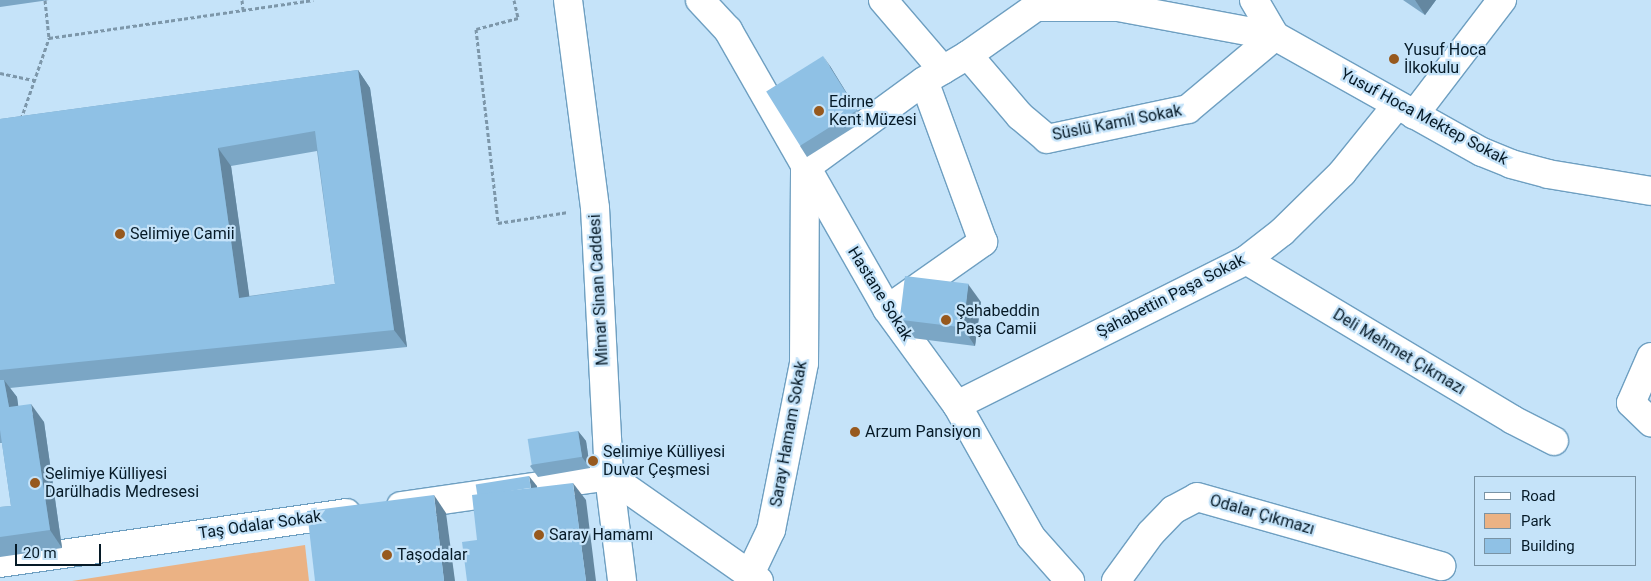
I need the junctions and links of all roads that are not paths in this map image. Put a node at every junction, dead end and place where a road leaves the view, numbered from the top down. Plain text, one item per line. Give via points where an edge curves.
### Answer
1 (568, 0) edge
2 (700, 0) edge
3 (882, 0) edge
4 (1254, 0) edge
5 (1502, 0) edge
6 (1275, 36) junction
7 (968, 54) junction
8 (934, 75) junction
9 (1406, 110) junction
10 (805, 168) junction
11 (1651, 191) edge
12 (1246, 260) junction
13 (887, 309) junction
14 (1651, 358) edge
15 (957, 404) junction
16 (1651, 422) edge
17 (1554, 441) dead end
18 (609, 476) junction
19 (0, 563) edge
20 (1441, 566) dead end
21 (755, 578) edge
22 (622, 581) edge
23 (1070, 581) edge
24 (1116, 581) edge

1 - 18 street, Mimar Sinan Caddesi via 595,208
2 - 10 street, Hastane Sokak via 728,30
3 - 8 street
4 - 6 street
5 - 9 street, Şahabettin Paşa Sokak
6 - 7 street via 1118,7 1036,7
6 - 7 street, Süslü Kamil Sokak via 1188,109 1047,140 1020,116
6 - 9 street, Yusuf Hoca Mektep Sokak
7 - 8 street
8 - 10 street
8 - 13 street via 983,242
9 - 11 street, Yusuf Hoca Mektep Sokak via 1511,164
9 - 12 street, Şahabettin Paşa Sokak via 1282,232
10 - 13 street, Hastane Sokak
10 - 21 street, Saray Hamam Sokak via 804,363 771,530
12 - 15 street, Şahabettin Paşa Sokak
12 - 17 street, Deli Mehmet Çıkmazı via 1513,420
13 - 15 street, Hastane Sokak
14 - 16 street via 1631,403
15 - 23 street, Hastane Sokak via 1030,537
18 - 19 street, Taş Odalar Sokak
18 - 21 street
18 - 22 street, Mimar Sinan Caddesi
20 - 24 street, Odalar Çıkmazı via 1197,497 1173,510 1151,533

